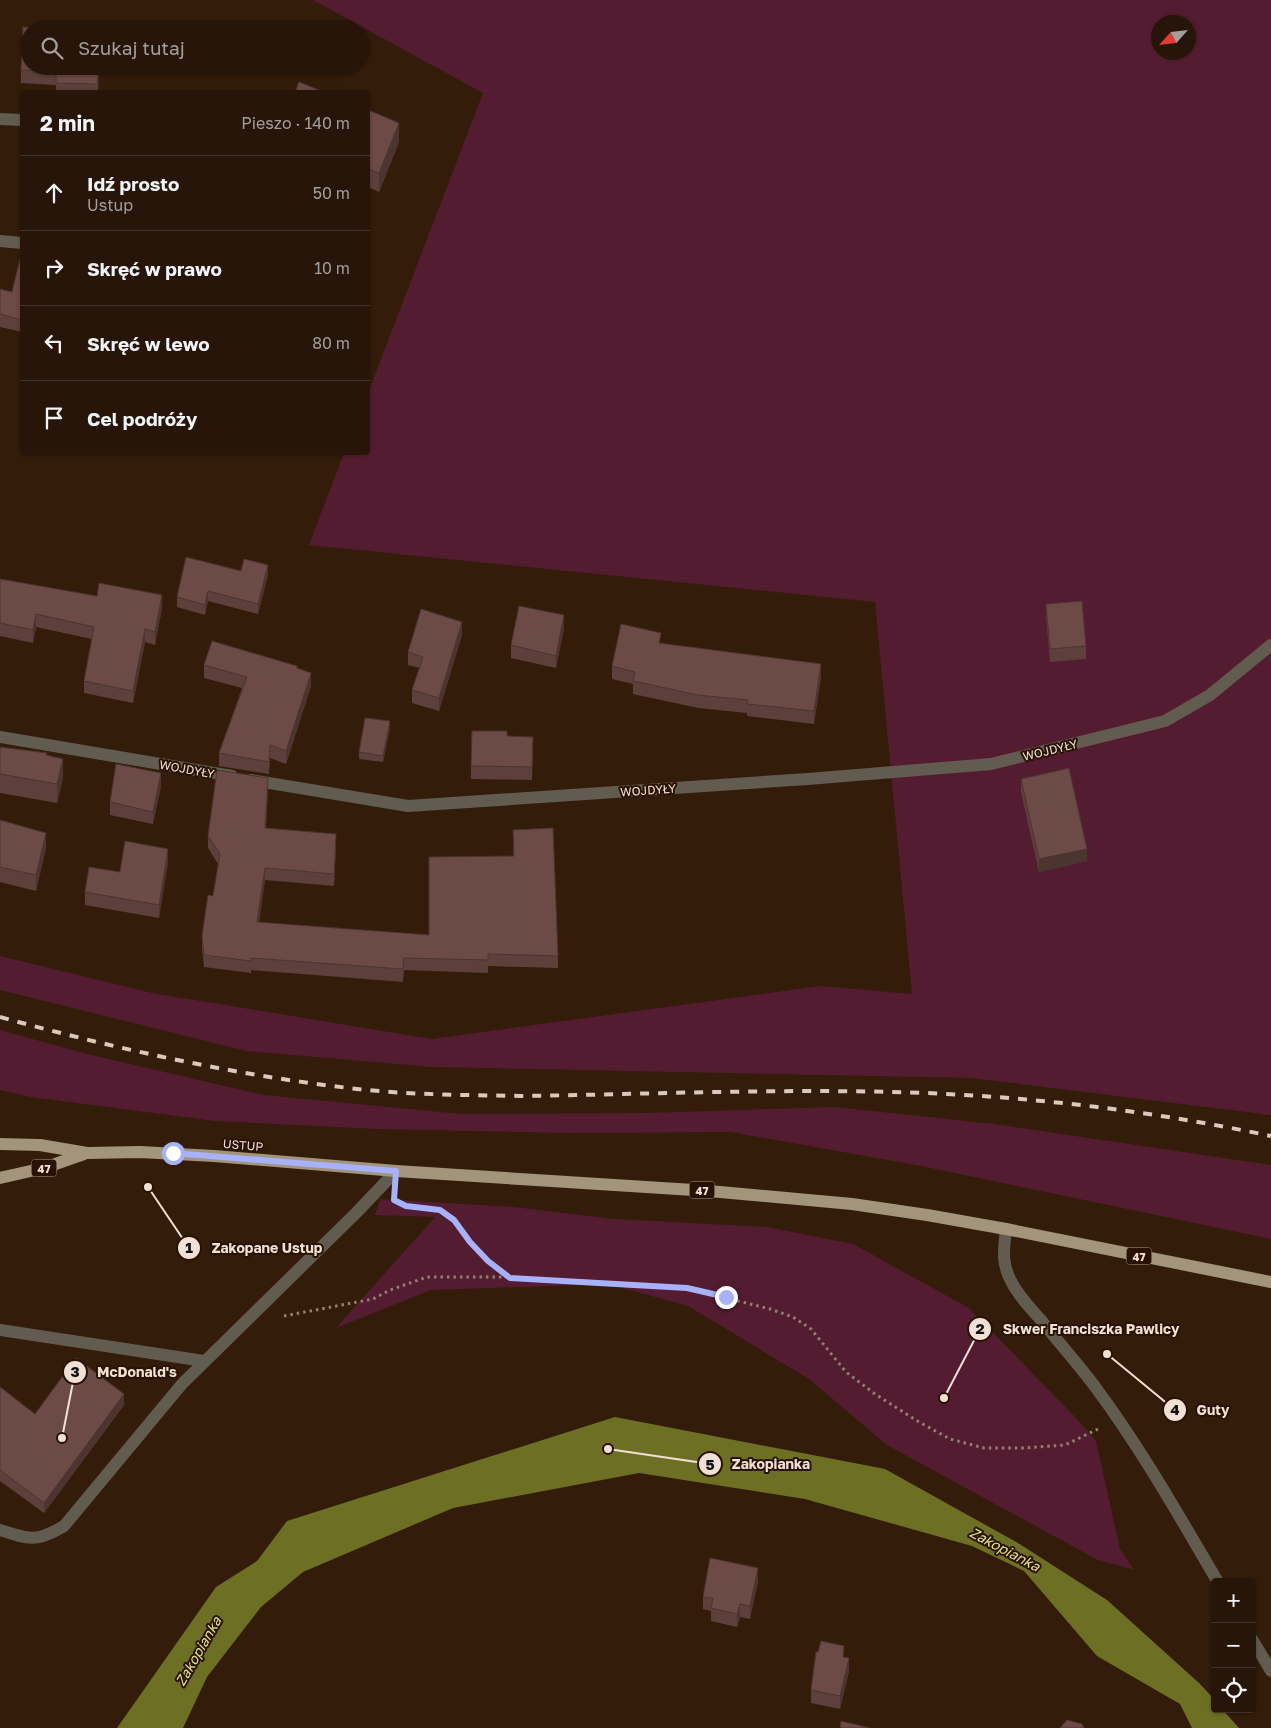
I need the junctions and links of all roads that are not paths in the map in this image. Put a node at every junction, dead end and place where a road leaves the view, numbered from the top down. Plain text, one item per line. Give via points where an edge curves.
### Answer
1 (0, 119) edge
2 (20, 120) edge
3 (0, 241) edge
4 (20, 243) edge
5 (1271, 645) edge
6 (0, 737) edge
7 (0, 1144) edge
8 (87, 1153) junction
9 (396, 1171) junction
10 (0, 1178) edge
11 (1006, 1229) junction
12 (1271, 1282) edge
13 (0, 1330) edge
14 (204, 1361) junction
15 (0, 1530) edge
16 (1216, 1578) edge
17 (1256, 1646) edge
18 (1271, 1670) edge

1 - 2 street
3 - 4 street
5 - 6 street, WOJDYŁY via 1210,695 1164,721 991,764 808,779 408,806
7 - 8 main road, USTUP / 47 via 40,1145
8 - 9 main road, USTUP / 47 via 173,1153
8 - 10 main road, USTUP / 47 via 44,1168
9 - 11 main road, 47 via 793,1198 887,1209
9 - 14 street
11 - 12 main road, 47
11 - 16 street via 1003,1255 1005,1269 1012,1282 1117,1417
13 - 14 street
14 - 15 street via 64,1526 34,1539
17 - 18 street

